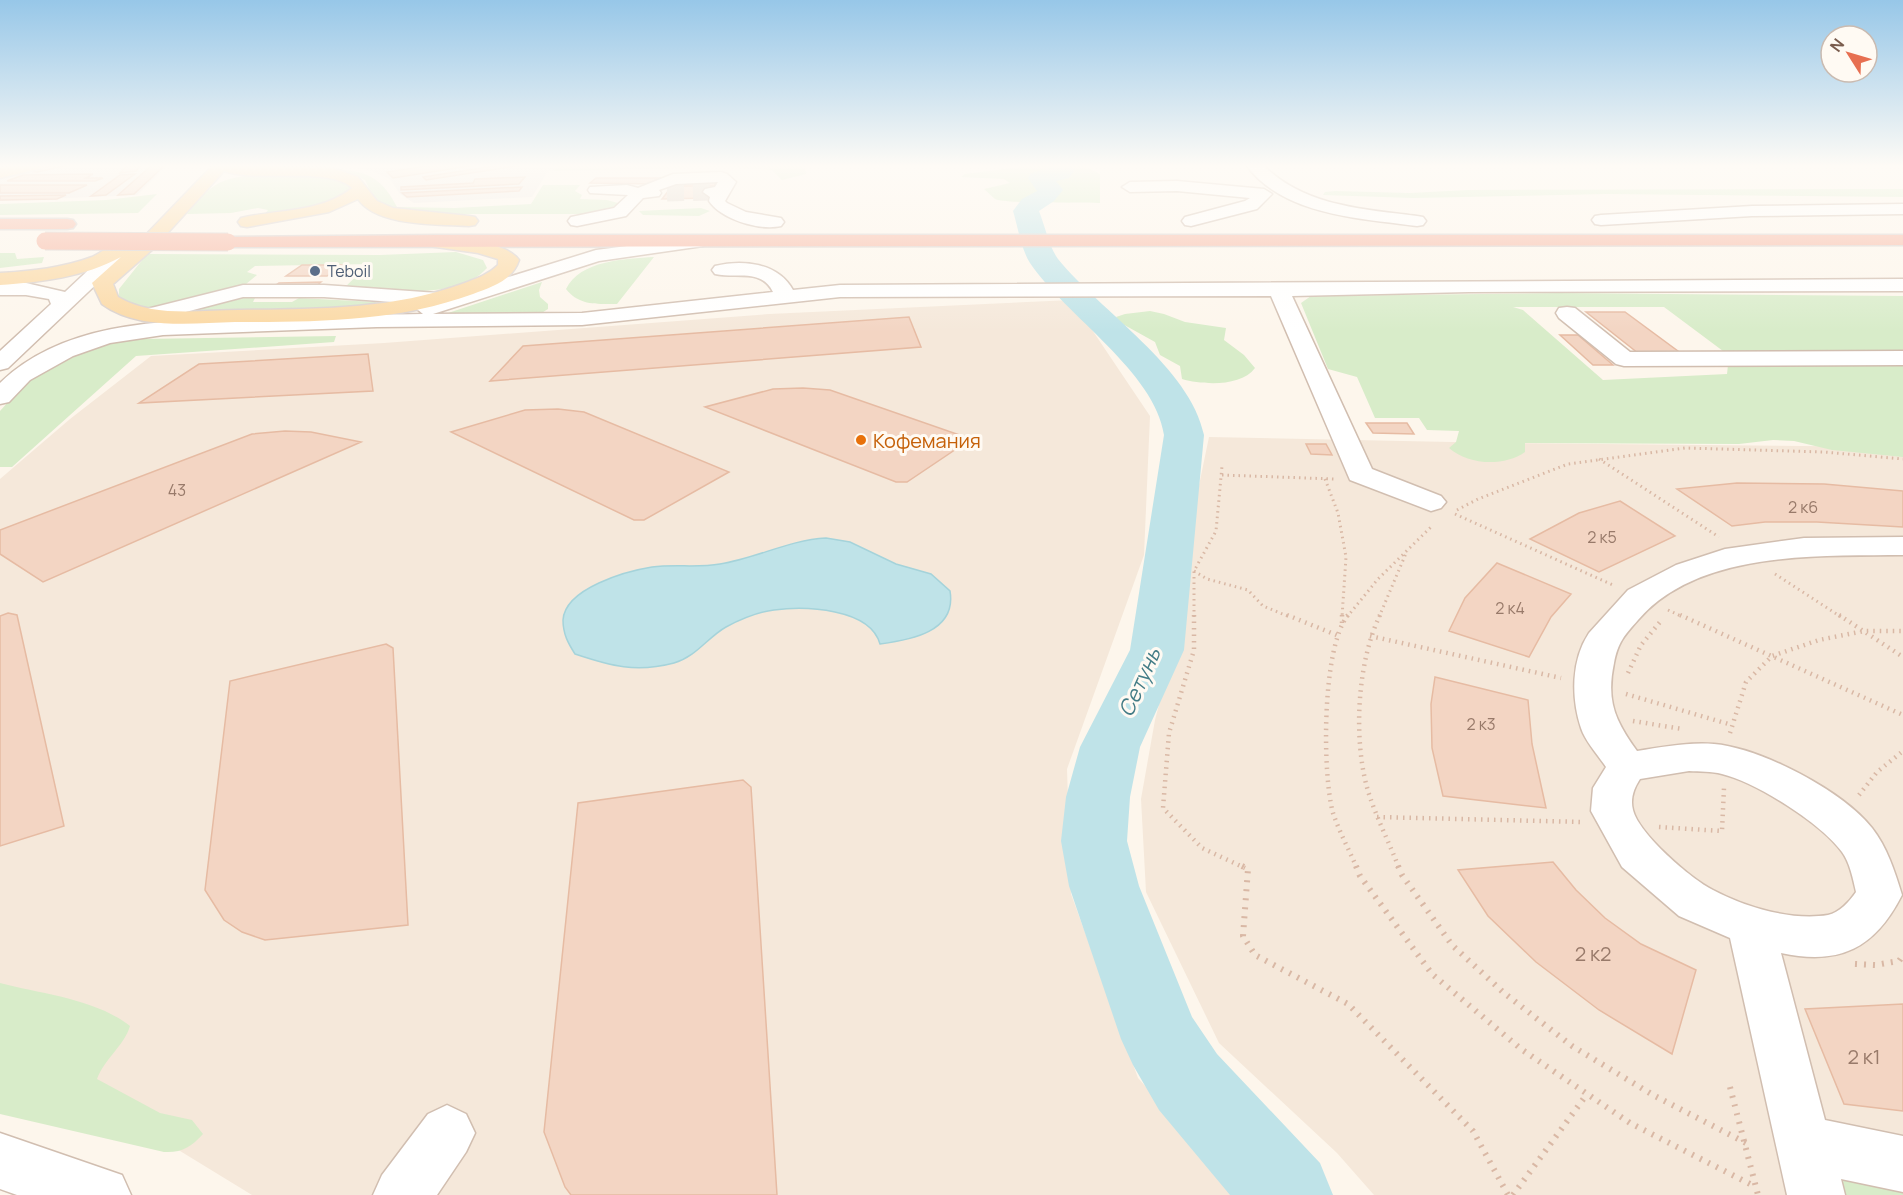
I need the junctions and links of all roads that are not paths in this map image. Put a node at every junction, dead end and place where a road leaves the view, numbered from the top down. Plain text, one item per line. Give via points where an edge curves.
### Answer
1 (152, 221) edge
2 (169, 221) edge
3 (248, 221) edge
4 (363, 221) dead end
5 (469, 221) joint
6 (490, 221) dead end
7 (556, 221) dead end
8 (577, 221) joint
9 (636, 221) dead end
10 (760, 221) edge
11 (1191, 221) joint
12 (1262, 221) dead end
13 (1310, 221) dead end
14 (1423, 221) edge
15 (241, 222) joint
16 (340, 222) dead end
17 (1169, 222) dead end
18 (139, 223) dead end
19 (187, 223) dead end
20 (0, 224) edge
21 (73, 224) dead end
22 (783, 227) junction
23 (719, 231) junction
24 (421, 240) junction
25 (1903, 240) edge
26 (0, 241) edge
27 (120, 251) junction
28 (573, 264) junction
29 (722, 270) dead end
30 (0, 279) edge
31 (102, 283) junction
32 (1903, 285) edge
33 (0, 289) edge
34 (1279, 290) junction
35 (563, 296) junction
36 (786, 297) junction
37 (438, 298) joint
38 (62, 304) junction
39 (665, 309) junction
40 (1567, 313) dead end
41 (151, 315) joint
42 (536, 319) junction
43 (377, 321) junction
44 (1903, 358) edge
45 (0, 363) edge
46 (16, 371) edge
47 (0, 397) edge
48 (1437, 510) road end
49 (1903, 546) edge
50 (1627, 768) junction
51 (1751, 926) junction
52 (447, 1133) dead end
53 (1803, 1143) junction
54 (0, 1161) edge
55 (1903, 1164) edge
56 (102, 1195) edge
57 (402, 1195) edge
58 (1816, 1195) edge

1 - 27 main road
2 - 31 main road
3 - 15 main road
4 - 5 highway
5 - 6 highway
7 - 8 highway
8 - 9 highway
10 - 22 street
11 - 12 highway
11 - 17 highway
13 - 14 highway
15 - 16 highway
18 - 19 highway
20 - 21 highway
22 - 23 highway
22 - 25 highway via 1074,240
23 - 24 highway
23 - 28 street
24 - 26 highway, bridge
24 - 37 main road via 480,248 509,260 508,267 493,278
27 - 30 main road via 76,267
27 - 38 street
28 - 35 street via 559,280
28 - 43 street via 431,309
29 - 36 street via 763,271 780,282
31 - 41 main road via 109,300 119,307
31 - 46 street
32 - 34 street via 1469,285
33 - 38 street via 56,294
34 - 36 street via 840,291
34 - 48 street via 1360,474
35 - 39 street via 591,308
35 - 42 street via 567,306
36 - 39 street
37 - 41 street via 243,291
38 - 45 street
39 - 42 street via 582,319
40 - 44 street via 1624,359
42 - 43 street
43 - 46 street via 138,331 106,337
46 - 47 street
49 - 50 street via 1804,547 1736,556 1687,572 1640,597 1601,641 1606,689 1600,729
50 - 51 street via 1613,788 1612,811 1637,855 1695,903
50 - 51 street via 1689,757 1726,760 1799,793 1830,813 1857,839 1871,866 1879,895 1865,916 1838,935 1792,935
51 - 53 street
52 - 57 street
53 - 55 street
53 - 58 street
54 - 56 street

